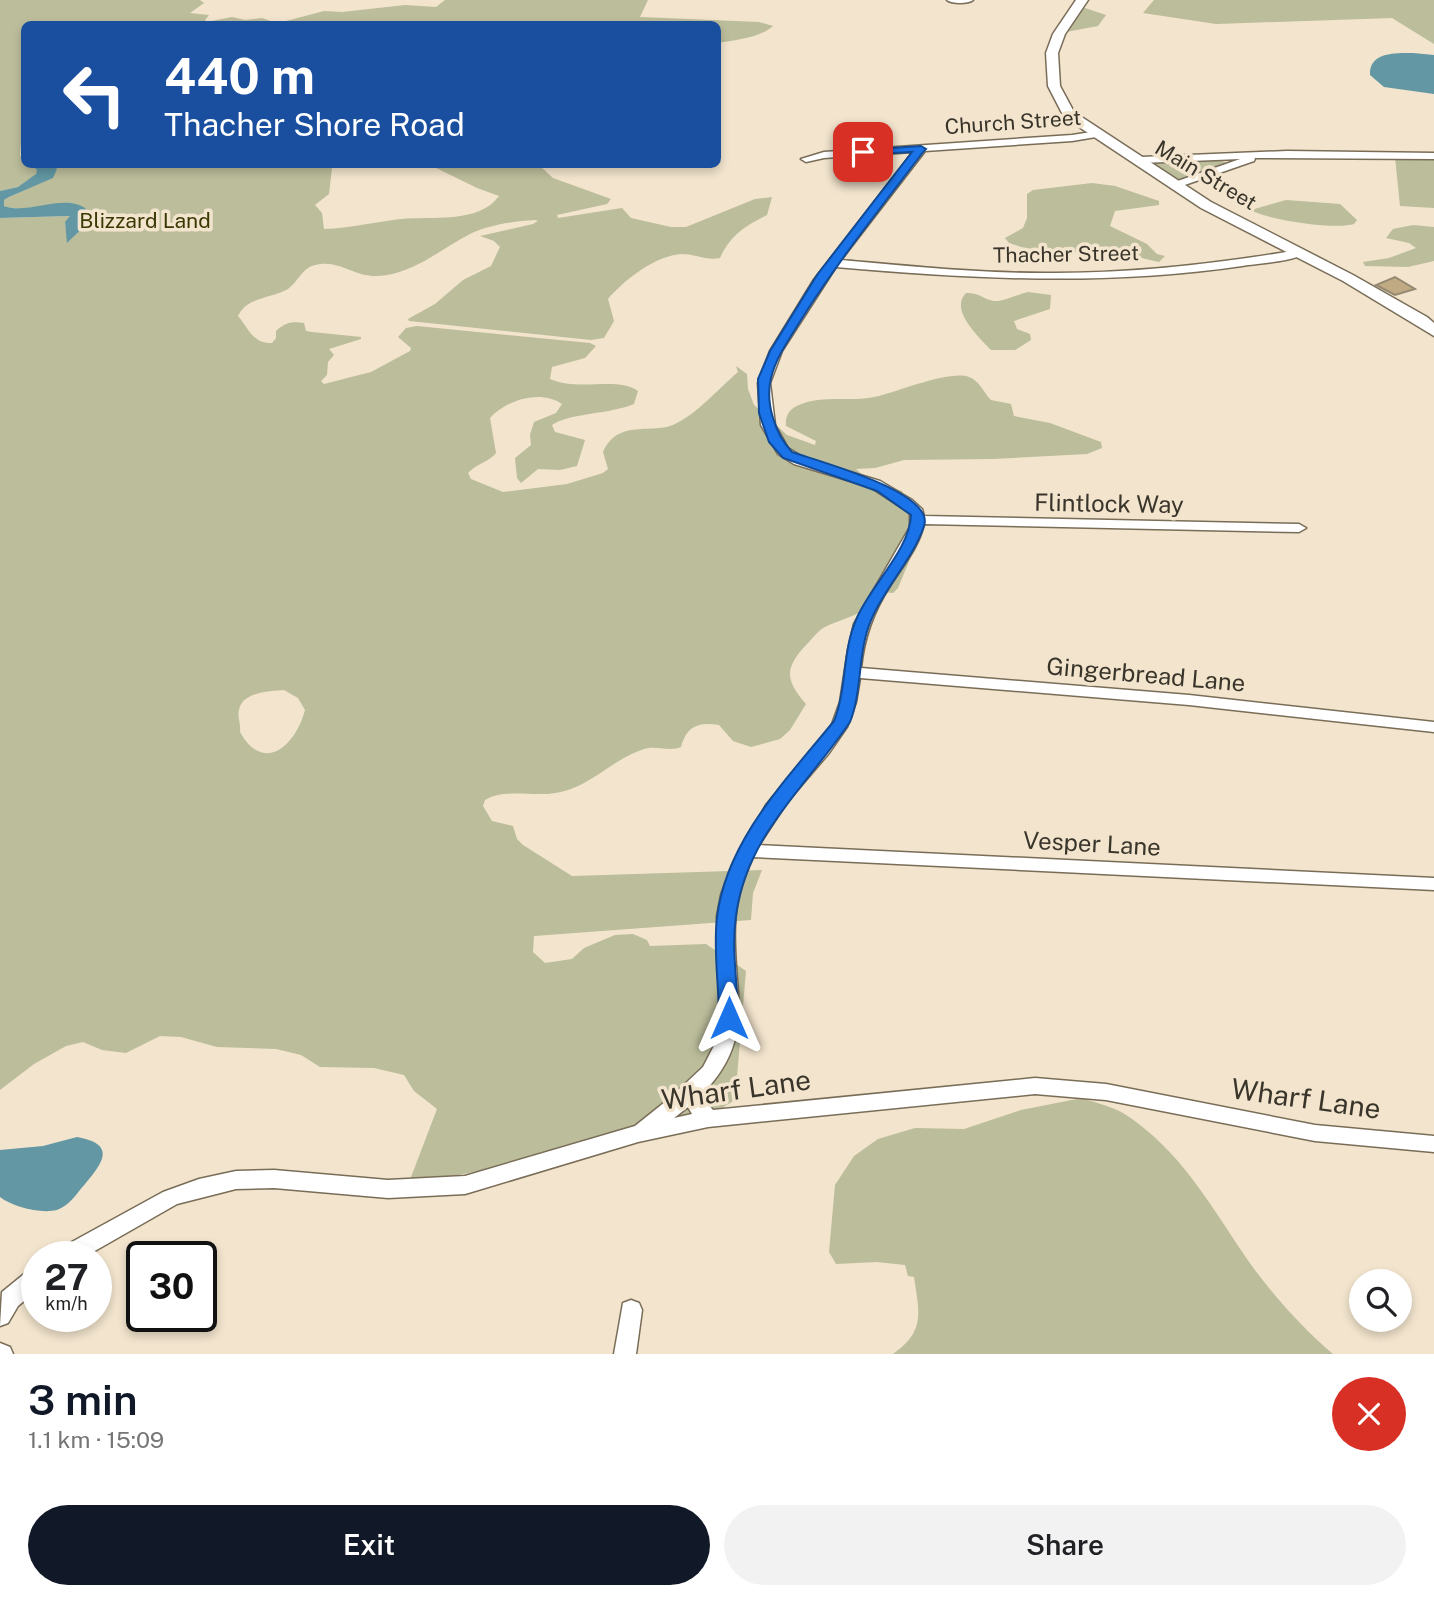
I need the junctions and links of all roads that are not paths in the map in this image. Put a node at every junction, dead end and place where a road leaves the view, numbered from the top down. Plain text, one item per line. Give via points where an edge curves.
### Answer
1 (951, 0) edge
2 (968, 0) edge
3 (1082, 0) edge
4 (1098, 134) junction
5 (921, 149) junction
6 (1266, 155) junction
7 (1225, 156) junction
8 (1434, 156) edge
9 (806, 159) dead end
10 (1141, 160) junction
11 (1235, 165) junction
12 (1176, 185) junction
13 (1299, 253) junction
14 (833, 263) junction
15 (1433, 329) edge
16 (919, 520) junction
17 (1299, 528) dead end
18 (853, 671) junction
19 (1434, 727) edge
20 (747, 851) junction
21 (1434, 884) edge
22 (695, 1086) junction
23 (708, 1119) junction
24 (638, 1134) junction
25 (1434, 1144) edge
26 (94, 1241) edge
27 (21, 1289) edge
28 (631, 1310) dead end
29 (0, 1316) edge
30 (625, 1354) edge

1 - 2 street
3 - 4 main road, Main Street via 1054,44 1051,75 1065,109
4 - 5 street, Church Street
4 - 10 main road, Main Street
5 - 9 street, Church Street
5 - 14 street
6 - 7 street
6 - 8 street
6 - 11 street
7 - 10 street
7 - 11 street
10 - 12 main road, Main Street
11 - 12 street
12 - 13 main road, Main Street
13 - 14 street, Thacher Street via 1112,275 1010,276
13 - 15 main road, Main Street
14 - 16 street via 767,370 768,425 775,442 788,455 875,484 907,503
16 - 17 street, Flintlock Way
16 - 18 street via 863,620
18 - 19 street, Gingerbread Lane
18 - 20 street via 848,705 838,728 772,808
20 - 21 street, Vesper Lane
20 - 22 street via 727,916 726,1042
22 - 23 street via 698,1107
22 - 24 street
23 - 24 street, Wharf Lane
23 - 25 street, Wharf Lane via 1055,1087 1106,1091 1308,1132
24 - 26 street, Wharf Lane via 465,1185 387,1189 265,1178 215,1184 170,1198
27 - 29 street
28 - 30 street

